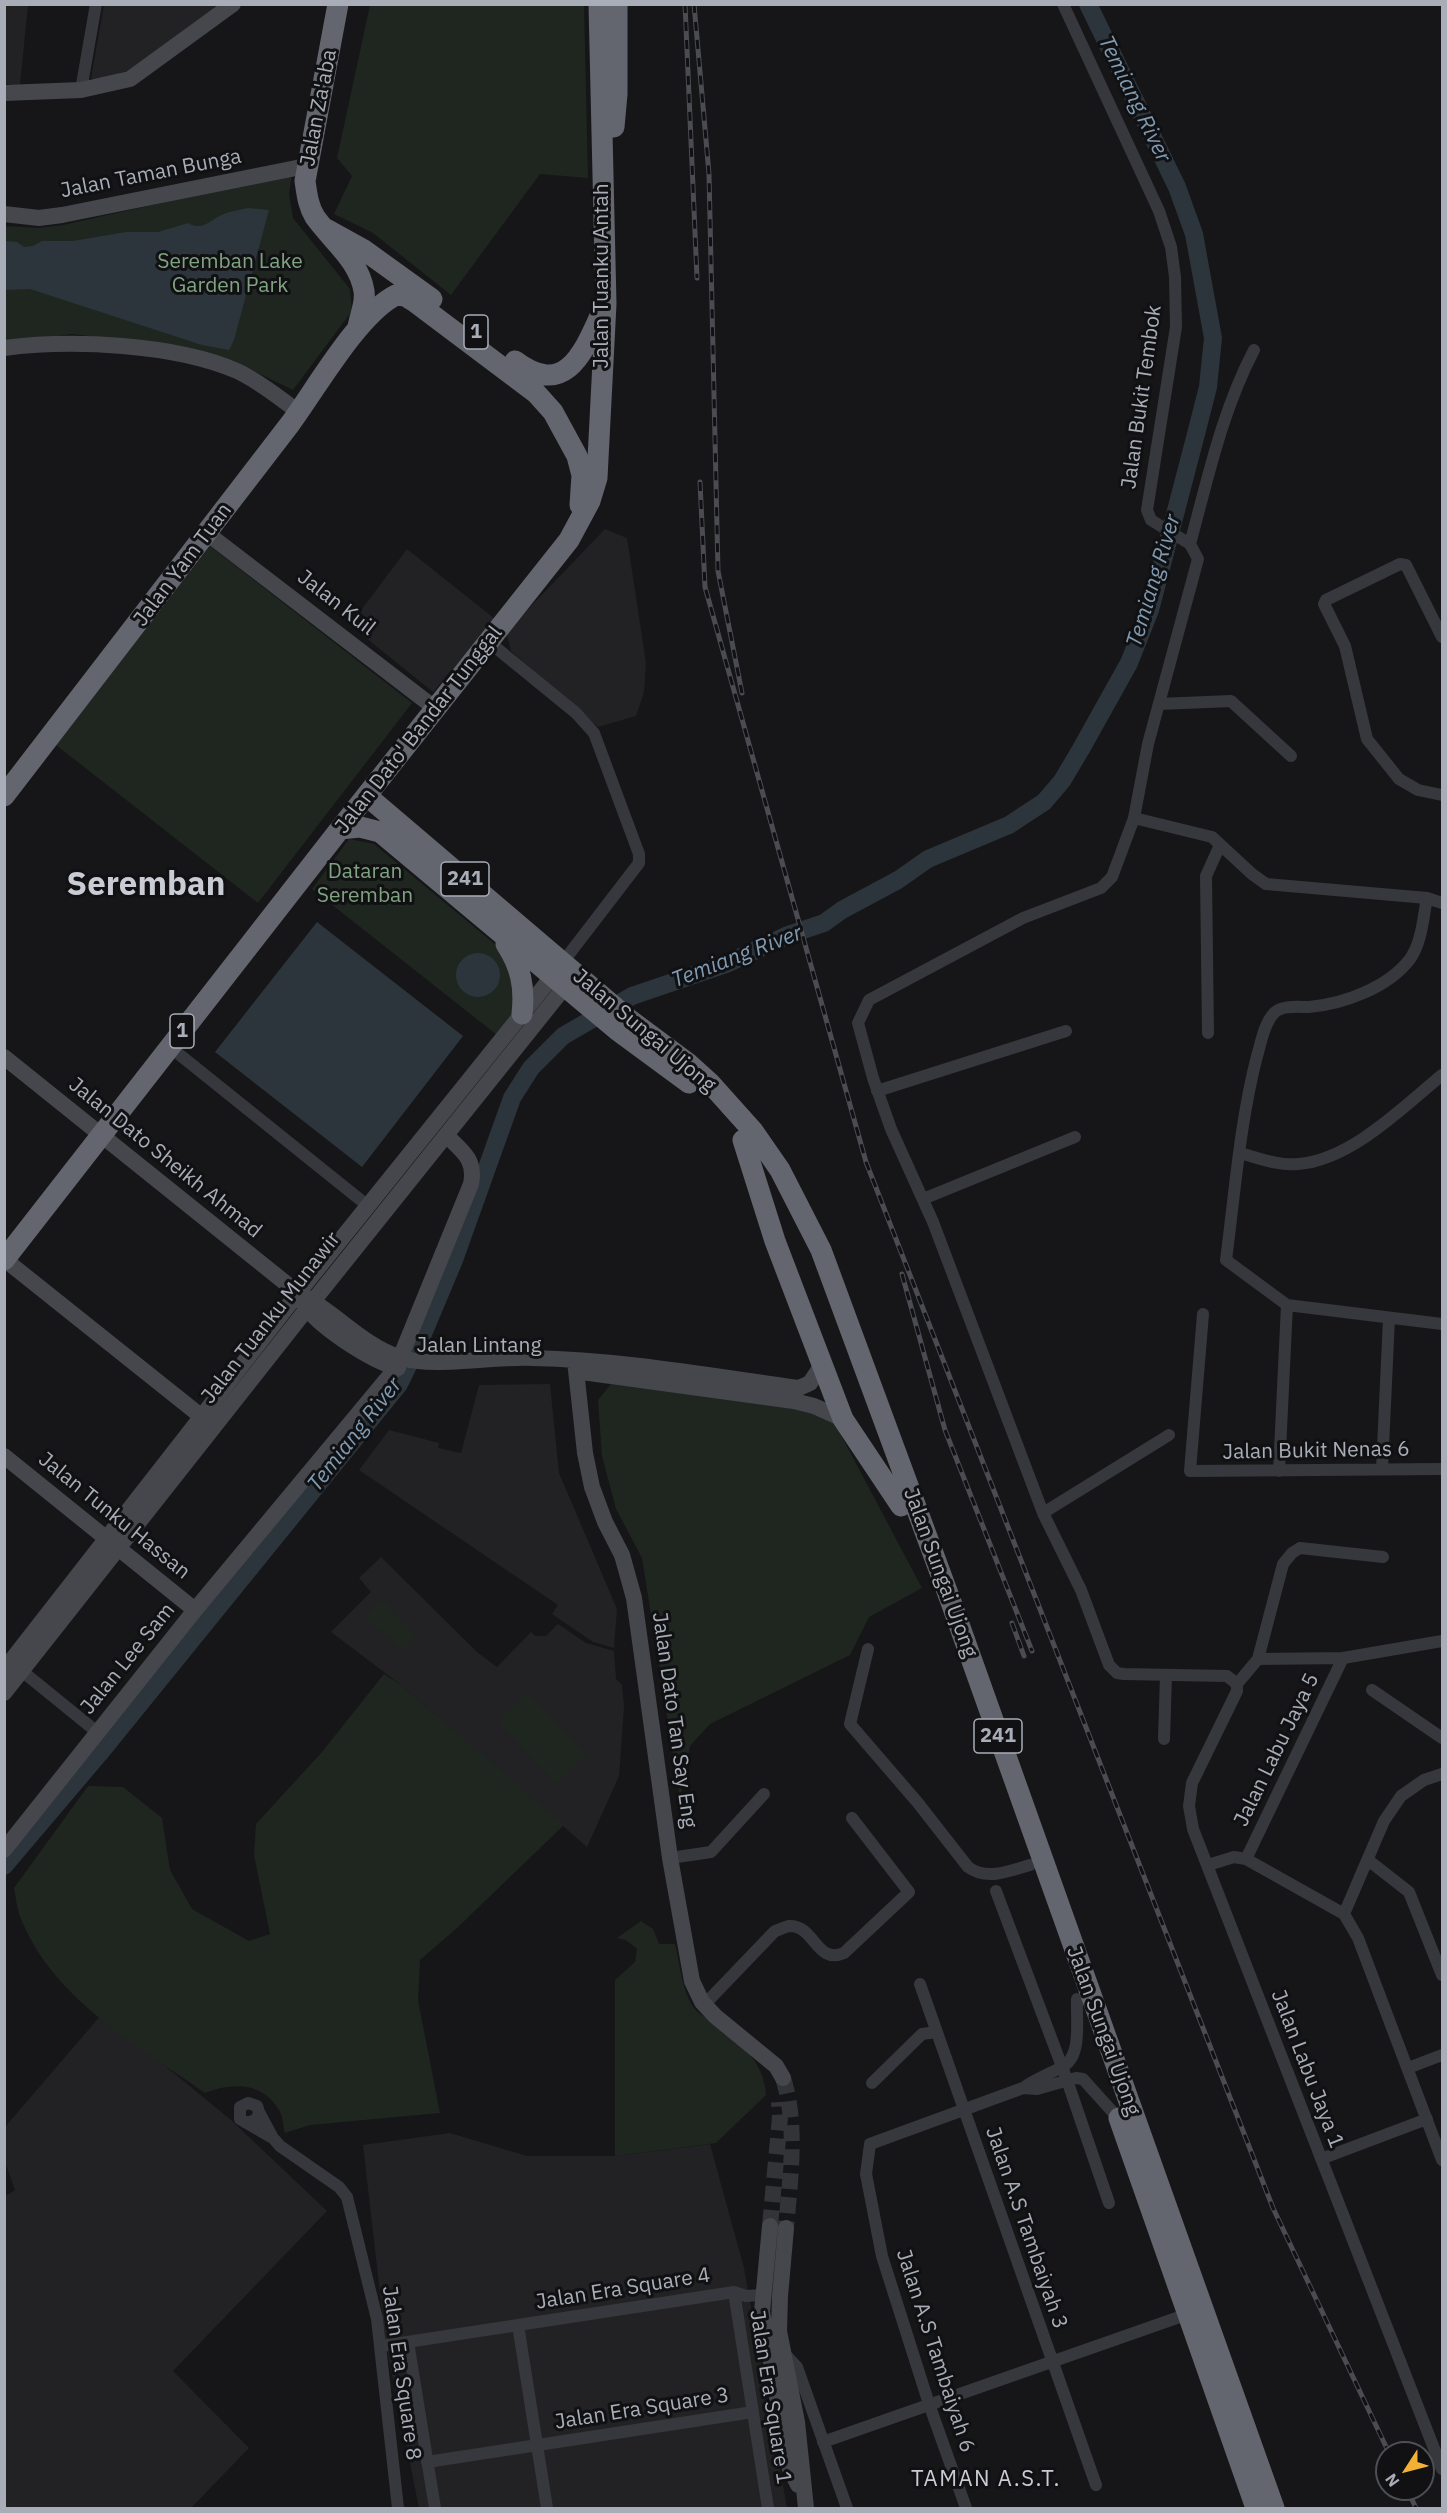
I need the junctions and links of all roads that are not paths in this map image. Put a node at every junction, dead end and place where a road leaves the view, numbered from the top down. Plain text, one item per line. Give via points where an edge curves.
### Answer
1 (96, 4) edge
2 (233, 4) edge
3 (599, 4) edge
4 (617, 4) edge
5 (1063, 4) edge
6 (336, 6) edge
7 (81, 90) junction
8 (4, 93) edge
9 (306, 166) junction
10 (603, 204) junction
11 (4, 214) edge
12 (326, 229) junction
13 (606, 304) junction
14 (357, 330) junction
15 (4, 348) edge
16 (1254, 350) dead end
17 (299, 412) junction
18 (208, 534) junction
19 (569, 540) junction
20 (1190, 544) junction
21 (1443, 637) edge
22 (489, 642) junction
23 (1159, 704) junction
24 (436, 709) junction
25 (1291, 756) dead end
26 (1443, 795) edge
27 (4, 796) edge
28 (367, 796) junction
29 (1134, 818) junction
30 (340, 829) junction
31 (1221, 845) junction
32 (1427, 898) junction
33 (1443, 903) edge
34 (496, 929) junction
35 (564, 975) junction
36 (522, 1014) junction
37 (624, 1025) junction
38 (1066, 1031) dead end
39 (1208, 1033) dead end
40 (170, 1047) junction
41 (4, 1057) edge
42 (1443, 1075) edge
43 (877, 1091) junction
44 (101, 1135) junction
45 (446, 1135) junction
46 (1075, 1137) dead end
47 (743, 1140) junction
48 (1240, 1153) junction
49 (923, 1199) junction
50 (368, 1206) junction
51 (5, 1260) edge
52 (306, 1301) junction
53 (1287, 1305) junction
54 (1203, 1314) dead end
55 (1389, 1318) junction
56 (1443, 1324) edge
57 (402, 1363) junction
58 (822, 1365) junction
59 (576, 1366) junction
60 (760, 1391) junction
61 (202, 1417) junction
62 (843, 1419) junction
63 (1169, 1435) dead end
64 (4, 1456) edge
65 (1382, 1469) junction
66 (1443, 1469) edge
67 (1279, 1471) junction
68 (901, 1506) junction
69 (1043, 1513) junction
70 (113, 1543) junction
71 (1383, 1557) dead end
72 (195, 1610) junction
73 (1443, 1641) edge
74 (868, 1649) dead end
75 (1343, 1658) junction
76 (1258, 1659) junction
77 (10, 1665) edge
78 (1166, 1675) junction
79 (1237, 1684) junction
80 (1372, 1690) dead end
81 (4, 1693) edge
82 (97, 1732) junction
83 (1443, 1738) edge
84 (1164, 1739) dead end
85 (1441, 1778) edge
86 (764, 1794) dead end
87 (852, 1818) dead end
88 (4, 1850) edge
89 (670, 1858) junction
90 (1246, 1859) junction
91 (1368, 1860) junction
92 (1030, 1865) junction
93 (1208, 1865) junction
94 (996, 1891) dead end
95 (1344, 1914) junction
96 (1443, 1975) edge
97 (920, 1984) dead end
98 (1077, 1999) junction
99 (704, 2005) junction
100 (937, 2032) junction
101 (1443, 2055) edge
102 (1408, 2068) junction
103 (1064, 2074) junction
104 (779, 2079) tunnel mouth
105 (872, 2083) dead end
106 (964, 2110) junction
107 (259, 2112) junction
108 (1119, 2119) junction
109 (1427, 2120) junction
110 (248, 2123) junction
111 (273, 2138) junction
112 (1321, 2159) junction
113 (1443, 2160) edge
114 (1109, 2204) dead end
115 (734, 2292) junction
116 (762, 2295) junction
117 (1188, 2314) junction
118 (518, 2325) junction
119 (408, 2342) junction
120 (381, 2346) junction
121 (782, 2349) junction
122 (1052, 2361) junction
123 (929, 2404) junction
124 (753, 2412) junction
125 (823, 2442) junction
126 (537, 2445) junction
127 (428, 2462) junction
128 (1443, 2469) edge
129 (1096, 2485) dead end
130 (805, 2503) edge
131 (398, 2508) edge
132 (435, 2508) edge
133 (547, 2508) edge
134 (768, 2508) edge
135 (847, 2508) edge
136 (966, 2508) edge
137 (1256, 2508) edge
138 (1274, 2508) edge

1 - 7 street
2 - 7 street via 130,79
3 - 10 highway, Jalan Tuanku Antah / 1
4 - 10 highway via 617,94
5 - 20 street, Jalan Bukit Tembok via 1159,211 1170,248 1176,327 1147,510 1151,520
6 - 9 highway, Jalan Za'aba / 1
7 - 8 street
9 - 11 street, Jalan Taman Bunga via 62,215 39,218
9 - 12 highway, Jalan Za'aba / 1 via 310,207
10 - 13 highway, Jalan Tuanku Antah / 1
12 - 13 highway, 1 via 364,250 536,375 557,374 577,359
12 - 14 highway, Jalan Za'aba / 1 via 361,280 365,301
13 - 19 highway, Jalan Tuanku Antah / 1 via 597,478 590,501
14 - 17 highway, Jalan Yam Tuan / 1
14 - 19 highway, 1 via 388,298 405,296 536,393 566,435 582,475 582,497
15 - 17 street via 100,345 186,356 239,372
16 - 20 street via 1224,419
17 - 18 highway, Jalan Yam Tuan / 1
18 - 24 street, Jalan Kuil
18 - 27 highway, Jalan Yam Tuan / 1
19 - 22 highway, Jalan Dato' Bandar Tunggal / 1
20 - 23 street via 1198,559
21 - 26 street via 1406,565 1400,564 1324,604 1345,646 1367,739 1399,779 1418,790
22 - 24 highway, Jalan Dato' Bandar Tunggal / 1
22 - 35 street via 576,713 594,733 639,854 639,863
23 - 25 street via 1231,701
23 - 29 street
24 - 28 highway, Jalan Dato' Bandar Tunggal / 1
28 - 30 highway, Jalan Dato' Bandar Tunggal / 1
28 - 35 highway, Jalan Sungai Ujong / 241
29 - 31 street via 1212,837
29 - 43 street via 1112,877 1101,888 1023,918 869,1000 858,1023
30 - 34 highway, Jalan Sungai Ujong / 241 via 360,827 380,832
30 - 40 highway, Jalan Dato' Bandar Tunggal / 1
31 - 32 street via 1266,884
31 - 39 street via 1206,876
32 - 33 street
32 - 48 street via 1420,938 1410,959 1390,976 1361,995 1332,1003 1288,1007 1274,1013 1263,1033 1247,1096
34 - 35 highway, Jalan Sungai Ujong / 241
34 - 36 highway via 519,967 524,996
35 - 36 street, Jalan Tuanku Munawir
35 - 37 highway, Jalan Sungai Ujong / 241
35 - 45 street, Jalan Tuanku Munawir
36 - 50 street, Jalan Tuanku Munawir
37 - 47 highway, Jalan Sungai Ujong / 241
37 - 138 highway, Jalan Sungai Ujong / 241 via 689,1064 753,1131 780,1170 821,1250 951,1602
38 - 43 street
40 - 44 highway, Jalan Dato' Bandar Tunggal / 1
40 - 50 street
41 - 44 street, Jalan Dato Sheikh Ahmad
42 - 48 street via 1356,1143 1328,1157 1298,1164
43 - 49 street
44 - 51 highway, Jalan Dato' Bandar Tunggal / 1
44 - 52 street, Jalan Dato Sheikh Ahmad
45 - 52 street, Jalan Tuanku Munawir
45 - 57 street, Jalan Lee Sam via 472,1164 471,1184
46 - 49 street
47 - 58 highway via 775,1241
47 - 68 highway, Jalan Sungai Ujong / 241 via 769,1175 808,1255
48 - 53 street via 1226,1260
49 - 69 street
50 - 52 street, Jalan Tuanku Munawir
51 - 61 street
52 - 57 street, Jalan Lintang
52 - 61 street, Jalan Tuanku Munawir
52 - 70 street, Jalan Tuanku Munawir
53 - 55 street
53 - 67 street
54 - 67 street, Jalan Bukit Nenas 6 via 1190,1471
55 - 56 street
55 - 65 street
57 - 59 street, Jalan Lintang via 447,1372
57 - 72 street, Jalan Lee Sam
58 - 60 street, Jalan Lintang via 810,1383 799,1389
58 - 62 highway
59 - 60 street, Jalan Lintang
59 - 89 street, Jalan Dato Tan Say Eng via 592,1486 622,1555 634,1598
60 - 62 street, Jalan Lintang via 814,1406
61 - 70 street, Jalan Tuanku Munawir
62 - 68 highway
63 - 69 street
64 - 70 street, Jalan Tunku Hassan
65 - 66 street, Jalan Bukit Nenas 6
65 - 67 street, Jalan Bukit Nenas 6
68 - 92 highway, Jalan Sungai Ujong / 241
69 - 78 street via 1086,1602 1109,1665 1118,1673
70 - 72 street, Jalan Tunku Hassan
70 - 77 street, Jalan Tuanku Munawir
71 - 76 street via 1299,1548 1292,1553 1283,1564
72 - 82 street, Jalan Lee Sam
73 - 75 street
74 - 92 street via 850,1724 968,1867 977,1874 988,1875
75 - 76 street
75 - 90 street, Jalan Labu Jaya 5
76 - 79 street, Jalan Labu Jaya 1
77 - 81 street, Jalan Tuanku Munawir
77 - 82 street
78 - 79 street via 1227,1676
78 - 84 street
79 - 93 street, Jalan Labu Jaya 1 via 1192,1783 1189,1806 1193,1829
80 - 83 street
82 - 88 street, Jalan Lee Sam
85 - 91 street via 1424,1780 1401,1796 1384,1821
86 - 89 street via 711,1852
87 - 99 street via 909,1892 835,1957 827,1955 801,1929 789,1926 775,1931
89 - 99 street, Jalan Dato Tan Say Eng via 686,1956
90 - 93 street via 1234,1857
90 - 95 street
91 - 95 street
91 - 96 street via 1409,1892
92 - 98 highway, Jalan Sungai Ujong / 241
93 - 112 street, Jalan Labu Jaya 1
94 - 103 street
95 - 102 street via 1358,1938
97 - 100 street, Jalan A.S Tambaiyah 3
98 - 103 street via 1076,2048
98 - 108 highway, Jalan Sungai Ujong / 241
99 - 104 street, Jalan Dato Tan Say Eng via 776,2066
100 - 105 street via 922,2034
100 - 106 street, Jalan A.S Tambaiyah 3
101 - 102 street
102 - 109 street
103 - 106 street via 1037,2089 1023,2088
103 - 108 street via 1090,2084
103 - 114 street
106 - 122 street, Jalan A.S Tambaiyah 3
106 - 123 street, Jalan A.S Tambaiyah 6 via 870,2144 866,2174 882,2256
107 - 110 street via 255,2121
107 - 110 street via 254,2104 242,2105 239,2116
107 - 111 street, Jalan Era Square 8
108 - 117 highway, Jalan Sungai Ujong / 241
109 - 112 street
109 - 113 street
110 - 111 street, Jalan Era Square 8
111 - 120 street, Jalan Era Square 8 via 347,2197
112 - 128 street, Jalan Labu Jaya 1
115 - 116 street, Jalan Era Square 4
115 - 118 street, Jalan Era Square 4
115 - 124 street, Jalan Era Square 1
116 - 121 street via 778,2227
116 - 130 street via 764,2334 790,2469
117 - 122 street
117 - 137 highway, Jalan Sungai Ujong / 241
118 - 119 street, Jalan Era Square 4
118 - 126 street
119 - 120 street, Jalan Era Square 4
119 - 127 street, Jalan Era Square 8
120 - 131 street, Jalan Era Square 8
121 - 125 street via 796,2367
121 - 130 street via 797,2422
122 - 123 street
122 - 129 street, Jalan A.S Tambaiyah 3
123 - 125 street
123 - 136 street, Jalan A.S Tambaiyah 6
124 - 126 street, Jalan Era Square 3
124 - 134 street, Jalan Era Square 1
125 - 135 street
126 - 127 street, Jalan Era Square 3
126 - 133 street
127 - 132 street, Jalan Era Square 8

